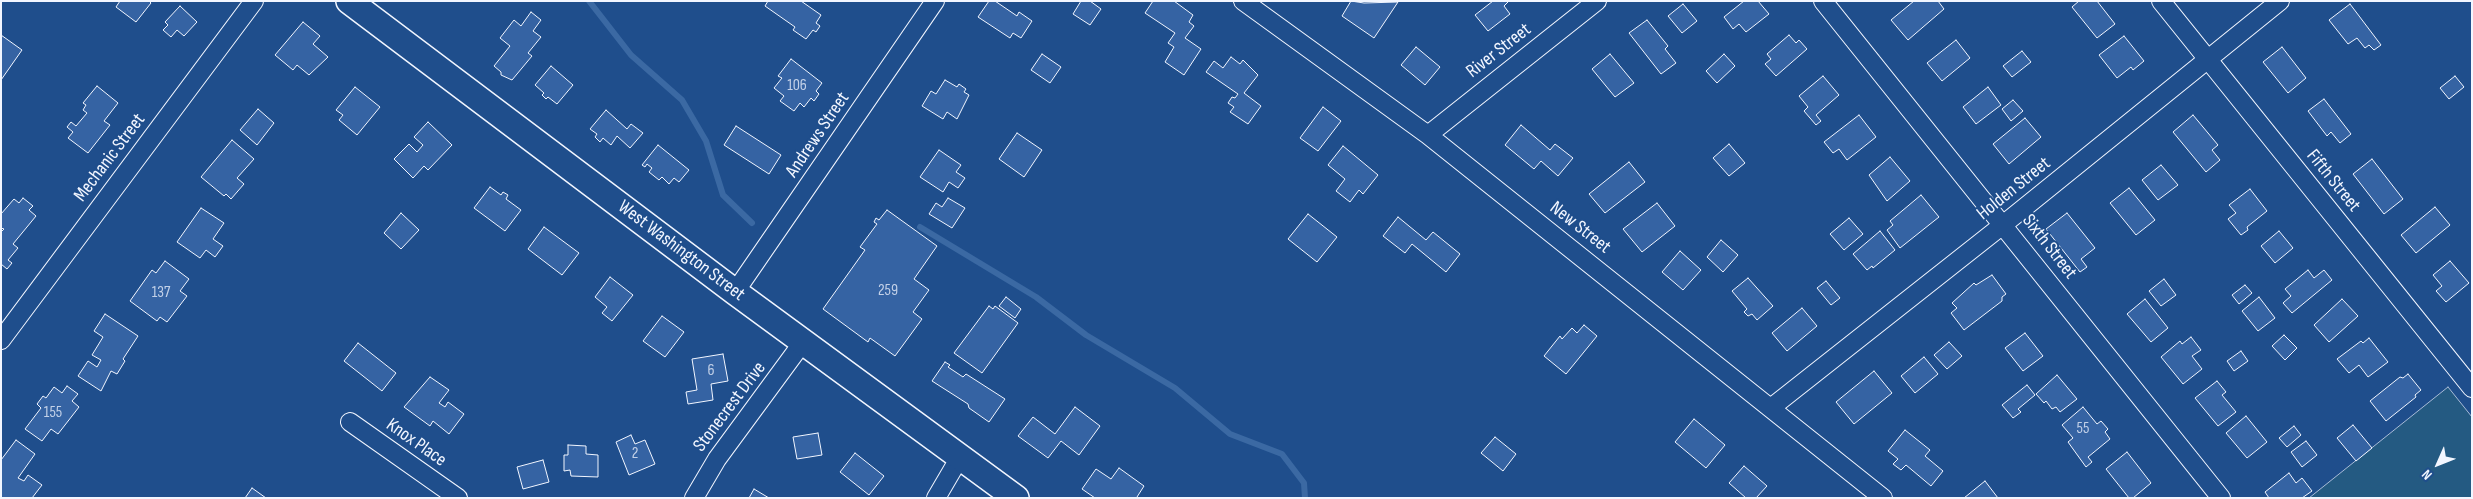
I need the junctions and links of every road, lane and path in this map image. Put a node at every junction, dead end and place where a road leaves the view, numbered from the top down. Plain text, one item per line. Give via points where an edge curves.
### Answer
1 (254, 1) edge
2 (349, 1) edge
3 (935, 1) edge
4 (1244, 1) edge
5 (1597, 1) edge
6 (1823, 1) edge
7 (2161, 1) edge
8 (2280, 1) edge
9 (2208, 59) junction
10 (1428, 135) junction
11 (2004, 224) junction
12 (735, 292) junction
13 (1, 340) edge
14 (804, 342) junction
15 (2472, 388) edge
16 (1772, 407) junction
17 (350, 422) dead end
18 (960, 457) junction
19 (458, 498) edge
20 (694, 498) edge
21 (936, 498) edge
22 (1016, 498) edge
23 (1883, 498) edge
24 (2221, 498) edge

1 - 13 street, Mechanic Street
2 - 12 main road, West Washington Street
3 - 12 street, Andrews Street
4 - 10 street, New Street
5 - 10 street, River Street
6 - 11 street, Sixth Street
7 - 9 street, Fifth Street
8 - 9 street, Holden Street
9 - 11 street, Holden Street
9 - 15 street, Fifth Street
10 - 16 street, New Street
11 - 16 street, Holden Street
11 - 24 street, Sixth Street
12 - 14 main road, West Washington Street
14 - 18 main road, West Washington Street
14 - 20 street, Stonecrest Drive via 717,459
16 - 23 street, New Street
17 - 19 street, Knox Place
18 - 21 street
18 - 22 main road, West Washington Street

